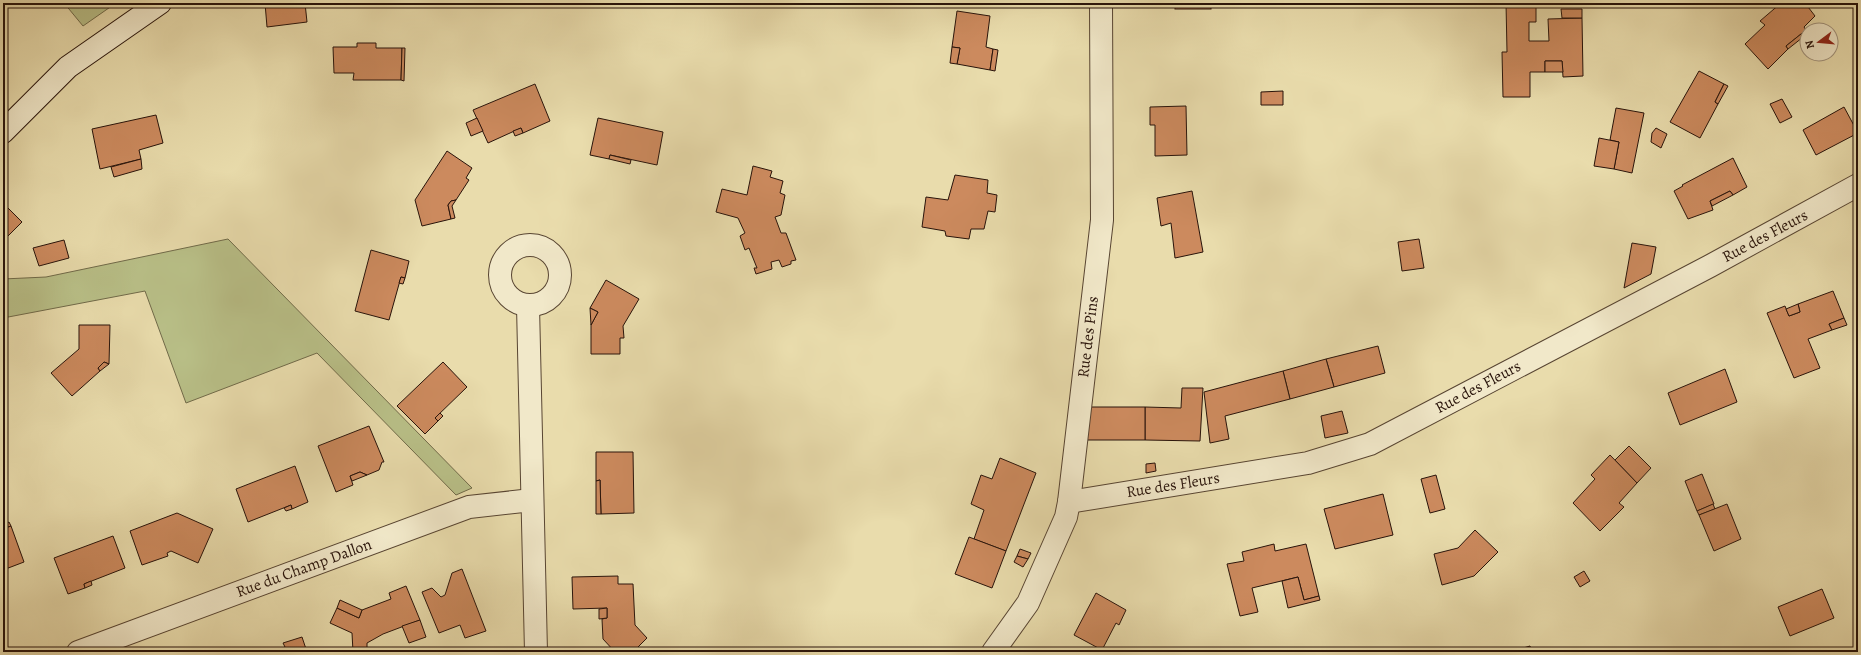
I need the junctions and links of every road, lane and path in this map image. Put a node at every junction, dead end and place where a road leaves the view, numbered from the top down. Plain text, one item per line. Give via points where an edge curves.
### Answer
1 (160, 3) edge
2 (1101, 3) edge
3 (3, 132) edge
4 (1858, 185) edge
5 (528, 306) dead end
6 (532, 500) junction
7 (1069, 502) junction
8 (78, 652) edge
9 (536, 652) edge
10 (993, 652) edge

1 - 3 street via 68,67
2 - 7 street, Rue des Pins via 1102,220
4 - 7 street, Rue des Fleurs via 1710,266 1370,444 1308,463
5 - 6 street
6 - 8 street, Rue du Champ Dallon via 469,507
6 - 9 street
7 - 10 street, Rue des Pins via 1066,517 1028,602

